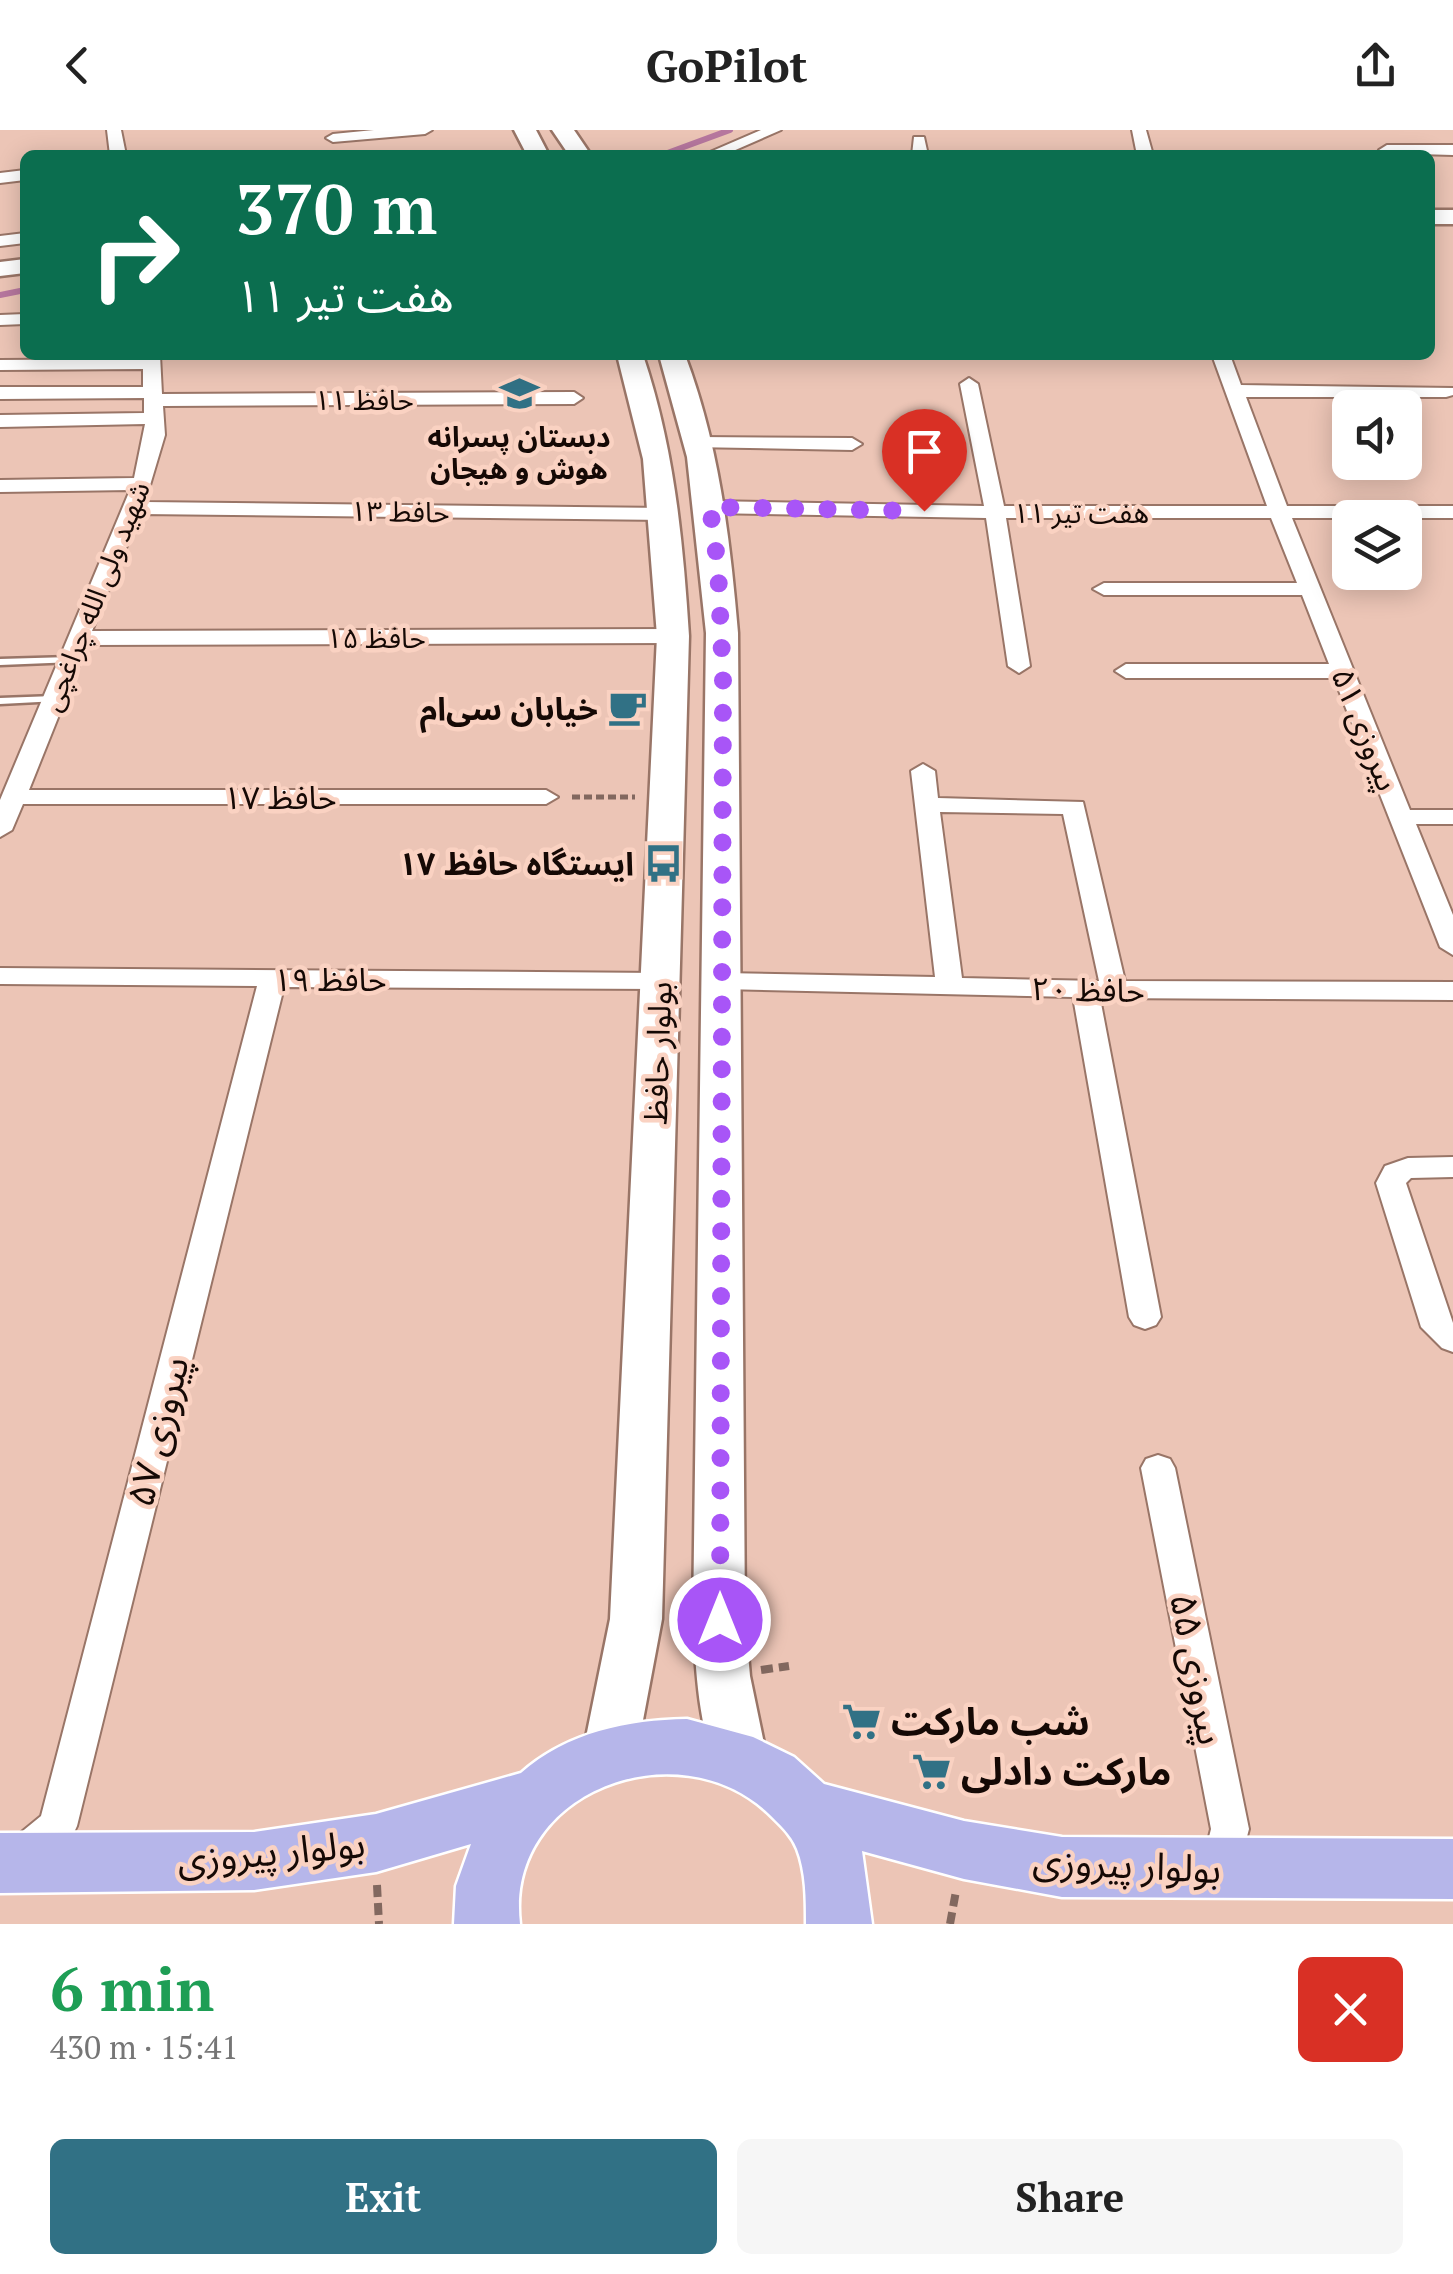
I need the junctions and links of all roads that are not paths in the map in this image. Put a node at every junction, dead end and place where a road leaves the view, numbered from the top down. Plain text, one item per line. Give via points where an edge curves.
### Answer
1 (137, 130) edge
2 (425, 130) edge
3 (774, 130) edge
4 (114, 131) edge
5 (332, 134) edge
6 (724, 150) edge
7 (1387, 150) dead end
8 (1453, 150) edge
9 (126, 360) edge
10 (151, 360) edge
11 (632, 360) edge
12 (674, 360) edge
13 (1223, 360) edge
14 (0, 365) edge
15 (968, 384) dead end
16 (1234, 391) junction
17 (1446, 391) dead end
18 (0, 393) edge
19 (574, 398) dead end
20 (155, 403) junction
21 (0, 421) edge
22 (697, 442) junction
23 (852, 444) dead end
24 (142, 484) junction
25 (0, 486) edge
26 (710, 507) junction
27 (134, 508) junction
28 (995, 512) junction
29 (1278, 512) junction
30 (1453, 512) edge
31 (666, 514) junction
32 (1104, 589) dead end
33 (1310, 589) junction
34 (673, 636) junction
35 (79, 638) junction
36 (70, 660) junction
37 (0, 662) edge
38 (1019, 666) dead end
39 (1126, 671) dead end
40 (1342, 671) junction
41 (54, 699) junction
42 (0, 701) edge
43 (922, 771) dead end
44 (546, 796) road end
45 (14, 797) junction
46 (930, 805) junction
47 (1401, 817) junction
48 (1453, 817) edge
49 (0, 830) edge
50 (1453, 947) edge
51 (0, 976) edge
52 (272, 979) junction
53 (660, 981) junction
54 (722, 981) junction
55 (950, 987) junction
56 (1100, 990) junction
57 (1453, 990) edge
58 (1453, 1166) edge
59 (1145, 1317) dead end
60 (1453, 1340) edge
61 (1158, 1468) dead end
62 (610, 1752) junction
63 (739, 1758) junction
64 (535, 1796) junction
65 (806, 1808) junction
66 (6, 1863) edge
67 (1221, 1869) junction
68 (1453, 1869) edge
69 (487, 1924) edge
70 (839, 1924) edge

1 - 4 street
2 - 5 street
3 - 6 street
7 - 8 street
9 - 14 street
10 - 20 street, شهید ولی الله چراغچی
11 - 31 street, بولوار حافظ
12 - 22 street, بولوار حافظ
13 - 16 street, پیروزی ۵۱
15 - 28 street
16 - 17 street
16 - 29 street, پیروزی ۵۱
18 - 20 street
19 - 20 street, حافظ ۱۱
20 - 21 street
20 - 24 street, شهید ولی الله چراغچی
22 - 23 street
22 - 26 street, بولوار حافظ
24 - 25 street
24 - 27 street, شهید ولی الله چراغچی
26 - 28 street, هفت تیر ۱۱
26 - 54 street, بولوار حافظ via 722,633
27 - 31 street, حافط ۱۳
27 - 35 street, شهید ولی الله چراغچی
28 - 29 street, هفت تیر ۱۱
28 - 38 street
29 - 30 street, هفت تیر ۱۱
29 - 33 street, پیروزی ۵۱
31 - 34 street, بولوار حافظ
32 - 33 street
33 - 40 street, پیروزی ۵۱
34 - 35 street, حافظ ۱۵
34 - 53 street, بولوار حافظ
35 - 36 street, شهید ولی الله چراغچی
36 - 37 lane
36 - 41 street, شهید ولی الله چراغچی
39 - 40 street
40 - 47 street, پیروزی ۵۱
41 - 42 lane
41 - 45 street, شهید ولی الله چراغچی
43 - 46 street
44 - 45 street, حافظ ۱۷
45 - 49 street, شهید ولی الله چراغچی
46 - 55 street
46 - 56 street via 1074,807
47 - 48 street
47 - 50 street, پیروزی ۵۱
51 - 52 street, حافظ ۱۹
52 - 53 street, حافظ ۱۹
52 - 66 street, پیروزی ۵۷ via 58,1826
53 - 62 street, بولوار حافظ via 636,1619
54 - 55 street, حافظ ۲۰
54 - 63 street, بولوار حافظ via 720,1620
55 - 56 street, حافظ ۲۰
56 - 57 street, حافظ ۲۰
56 - 59 street
58 - 60 street via 1408,1168 1395,1173 1391,1184 1437,1327
61 - 67 street, پیروزی ۵۵ via 1230,1830
62 - 63 main road via 683,1745
62 - 64 main road
63 - 65 main road
64 - 66 main road, بولوار پیروزی via 376,1843 254,1861
64 - 69 main road via 508,1830 491,1870
65 - 67 main road, بولوار پیروزی via 964,1850 1062,1867
65 - 70 main road via 836,1872
67 - 68 main road, بولوار پیروزی

